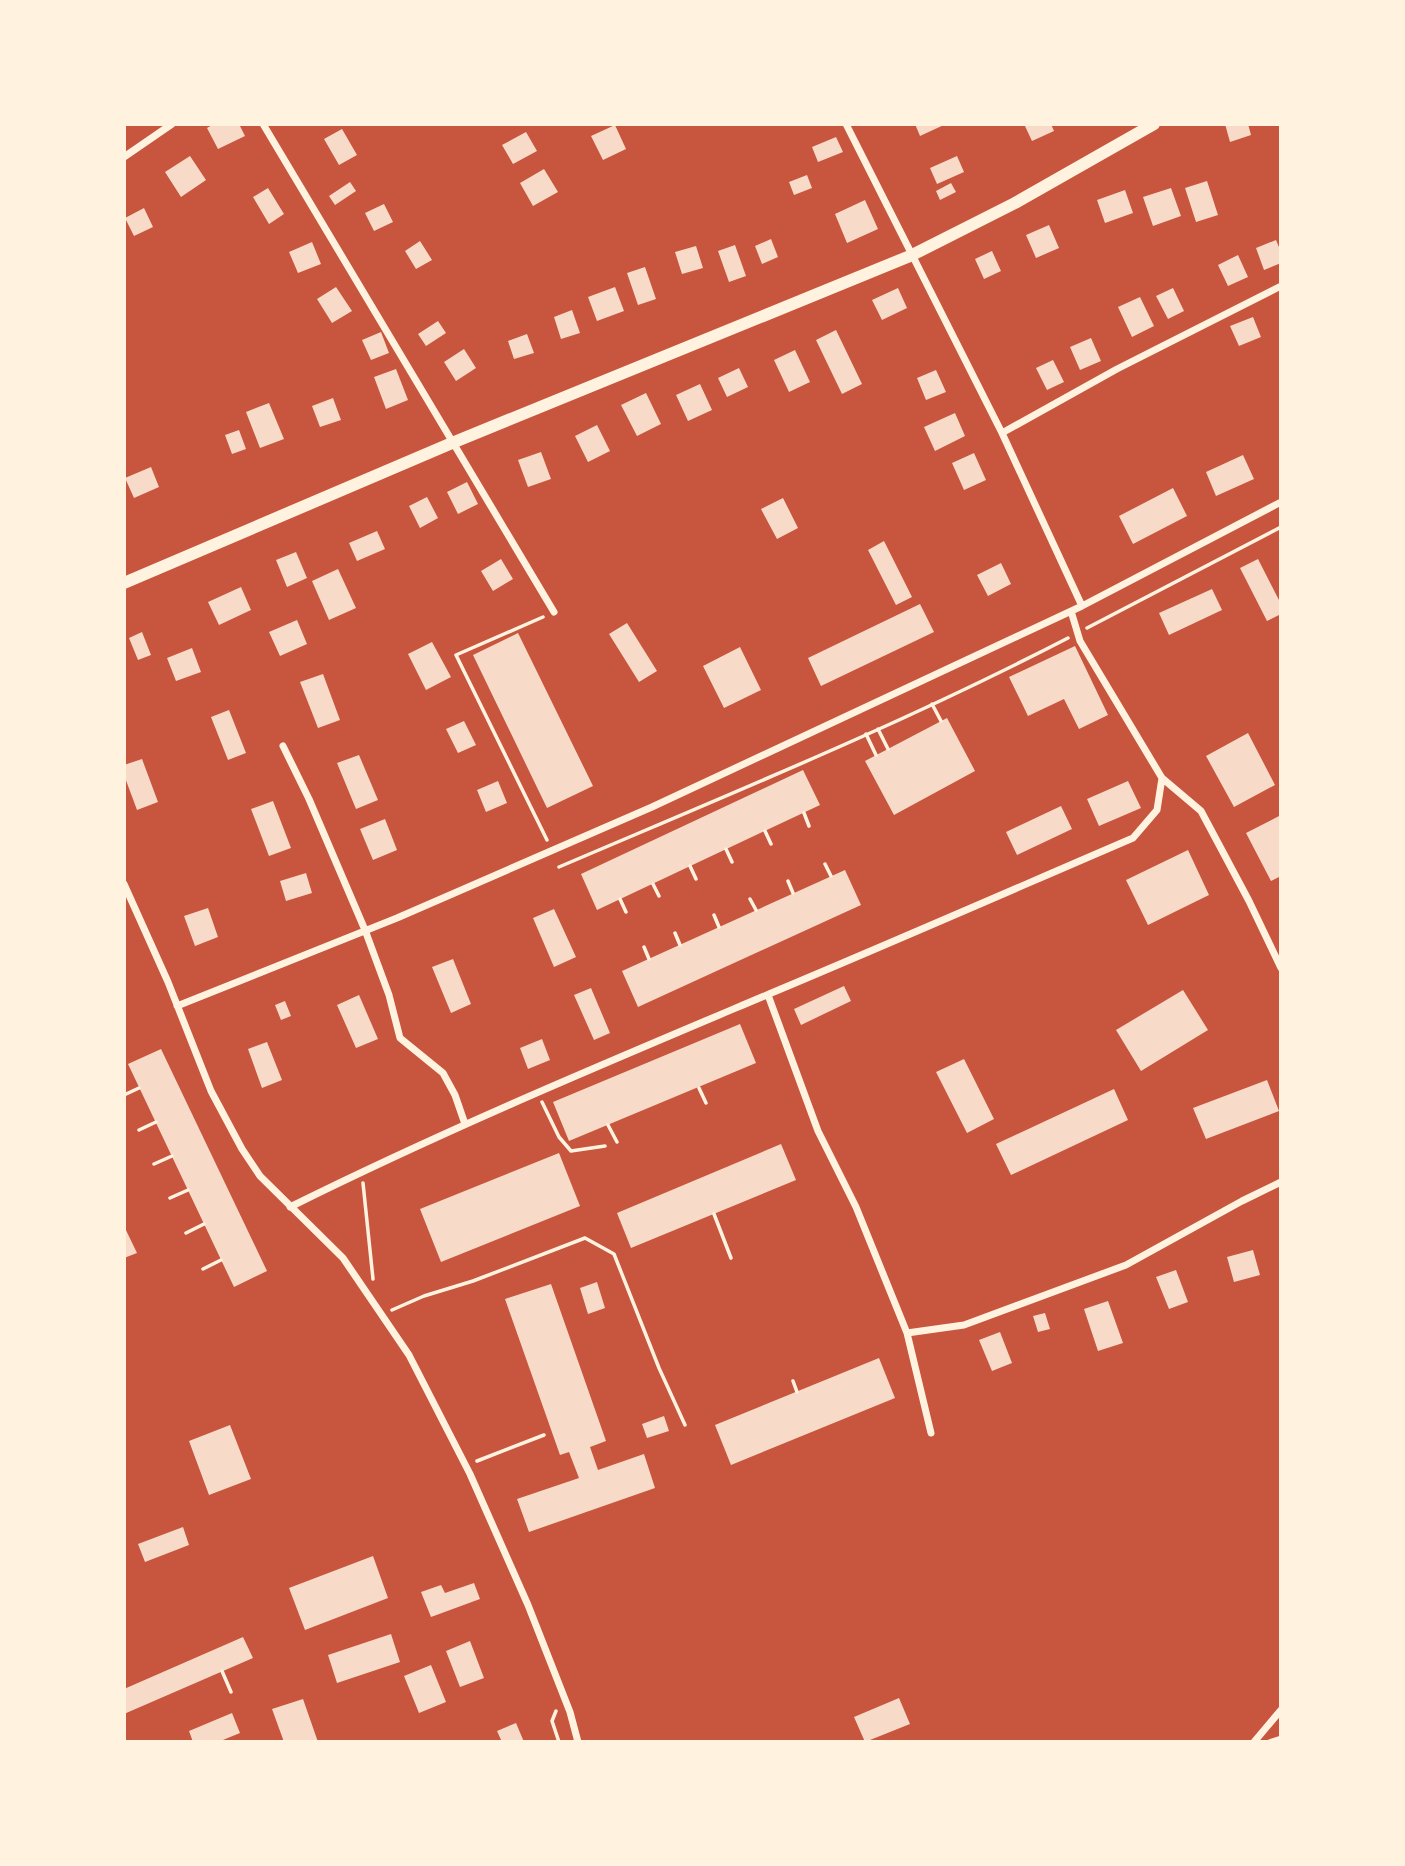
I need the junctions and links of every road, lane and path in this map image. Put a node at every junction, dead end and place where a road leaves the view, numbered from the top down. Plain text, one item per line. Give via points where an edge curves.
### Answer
1 (172, 124) edge
2 (263, 124) edge
3 (846, 124) edge
4 (1154, 124) edge
5 (124, 157) edge
6 (910, 256) junction
7 (1281, 286) edge
8 (1002, 433) junction
9 (452, 443) junction
10 (1281, 502) edge
11 (1281, 527) edge
12 (124, 583) edge
13 (1082, 606) junction
14 (1071, 611) junction
15 (554, 612) joint
16 (1078, 633) junction
17 (932, 704) junction
18 (941, 721) dead end
19 (878, 729) junction
20 (866, 734) junction
21 (283, 746) dead end
22 (888, 749) dead end
23 (876, 755) dead end
24 (1162, 778) junction
25 (804, 813) dead end
26 (810, 826) dead end
27 (765, 831) dead end
28 (771, 844) dead end
29 (726, 849) dead end
30 (552, 851) junction
31 (732, 862) dead end
32 (825, 864) dead end
33 (690, 866) dead end
34 (559, 867) dead end
35 (831, 876) dead end
36 (696, 879) dead end
37 (788, 881) dead end
38 (124, 884) edge
39 (653, 884) dead end
40 (793, 893) dead end
41 (659, 896) dead end
42 (620, 899) dead end
43 (750, 899) dead end
44 (755, 910) dead end
45 (626, 912) dead end
46 (714, 915) dead end
47 (719, 927) dead end
48 (365, 930) junction
49 (675, 933) dead end
50 (680, 944) dead end
51 (644, 947) dead end
52 (649, 959) dead end
53 (1281, 968) edge
54 (768, 995) junction
55 (177, 1006) junction
56 (139, 1088) dead end
57 (699, 1088) dead end
58 (538, 1094) junction
59 (124, 1095) edge
60 (706, 1103) dead end
61 (156, 1122) dead end
62 (465, 1124) junction
63 (608, 1125) dead end
64 (139, 1130) dead end
65 (617, 1142) dead end
66 (605, 1146) dead end
67 (172, 1156) dead end
68 (154, 1164) dead end
69 (361, 1171) junction
70 (1281, 1182) edge
71 (188, 1190) dead end
72 (170, 1198) dead end
73 (290, 1207) junction
74 (714, 1214) dead end
75 (204, 1224) dead end
76 (186, 1233) dead end
77 (731, 1258) dead end
78 (221, 1260) dead end
79 (203, 1269) dead end
80 (373, 1279) dead end
81 (383, 1315) junction
82 (907, 1333) junction
83 (793, 1381) dead end
84 (797, 1392) dead end
85 (685, 1425) dead end
86 (931, 1433) dead end
87 (544, 1435) dead end
88 (465, 1465) junction
89 (222, 1671) dead end
90 (231, 1692) dead end
91 (563, 1694) junction
92 (1281, 1710) edge
93 (1281, 1738) edge
94 (559, 1742) edge
95 (578, 1742) edge
96 (1254, 1742) edge
97 (1269, 1742) edge

1 - 5 street
2 - 9 street
3 - 6 street
4 - 6 street
6 - 8 street
6 - 9 street
7 - 8 street
8 - 13 street
9 - 12 street
9 - 15 street
10 - 13 street
11 - 16 path
13 - 14 street
14 - 16 street
14 - 30 street
15 - 30 path via 456,655
16 - 17 path
16 - 24 street
17 - 18 path
17 - 19 path
19 - 20 path
19 - 22 path
20 - 23 path
20 - 34 path
21 - 48 street
24 - 53 street via 1201,811
24 - 54 street via 1157,810 1133,838
25 - 26 path
27 - 28 path
29 - 31 path
30 - 48 street
32 - 35 path
33 - 36 path
37 - 40 path
38 - 55 street
39 - 41 path
42 - 45 path
43 - 44 path
46 - 47 path
48 - 55 street
48 - 62 street via 400,1038 443,1073
49 - 50 path
51 - 52 path
54 - 58 street
54 - 82 street via 818,1131 856,1207
55 - 73 street via 211,1091 242,1149
56 - 59 path
57 - 60 path
58 - 62 street
58 - 66 path via 571,1151
61 - 64 path
62 - 69 street
63 - 65 path
67 - 68 path
69 - 73 street
69 - 80 path
70 - 82 street via 1126,1265 964,1325
71 - 72 path
73 - 81 street via 343,1258
74 - 77 path
75 - 76 path
78 - 79 path
81 - 85 path via 585,1238 614,1254
81 - 88 street via 410,1355
82 - 86 street
83 - 84 path
87 - 88 path
88 - 91 street
89 - 90 path
91 - 94 path via 552,1721
91 - 95 street
92 - 96 street
93 - 97 lane

